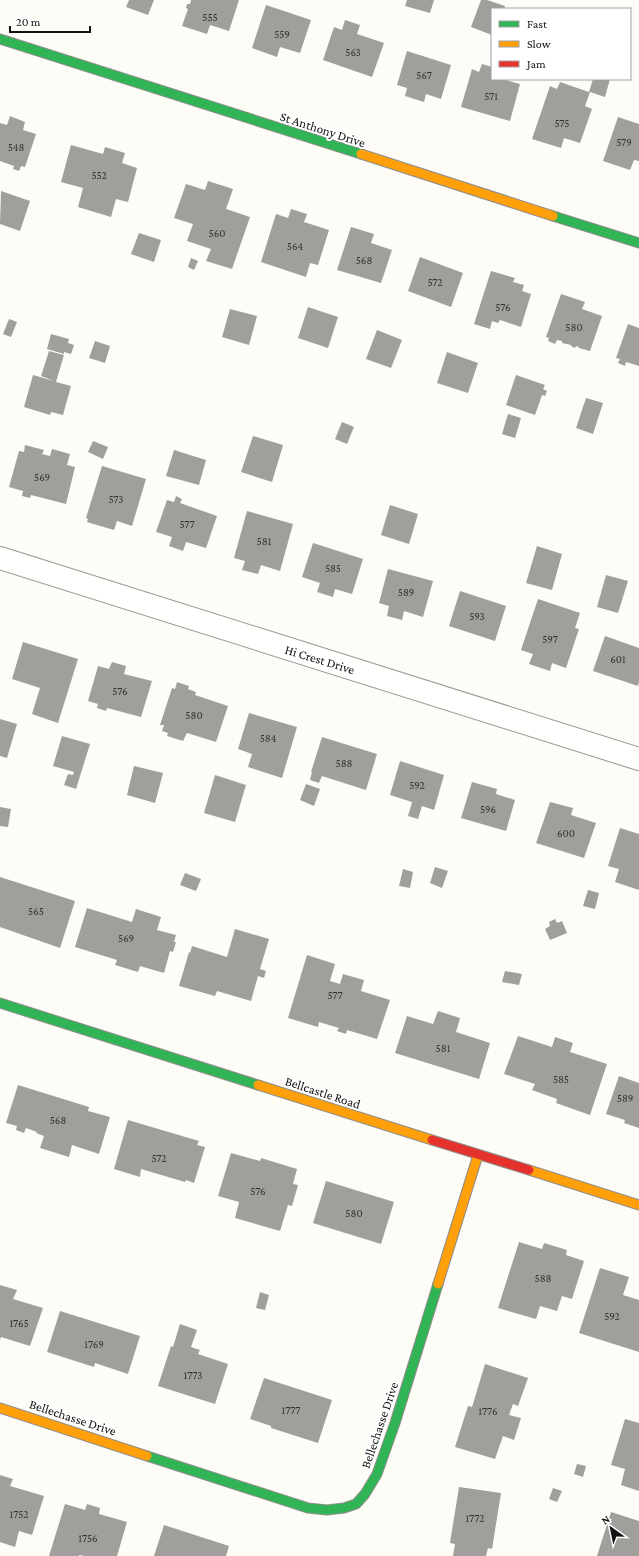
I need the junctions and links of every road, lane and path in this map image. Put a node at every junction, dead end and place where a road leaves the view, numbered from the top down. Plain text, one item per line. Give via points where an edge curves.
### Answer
1 (0, 39) edge
2 (639, 243) edge
3 (0, 558) edge
4 (639, 759) edge
5 (0, 1003) edge
6 (478, 1155) junction
7 (639, 1205) edge
8 (0, 1408) edge

1 - 2 street, St Anthony Drive
3 - 4 street, Hi Crest Drive
5 - 6 street, Bellcastle Road
6 - 7 street, Bellcastle Road
6 - 8 street, Bellechasse Drive via 395,1423 377,1474 356,1504 327,1510 308,1508

